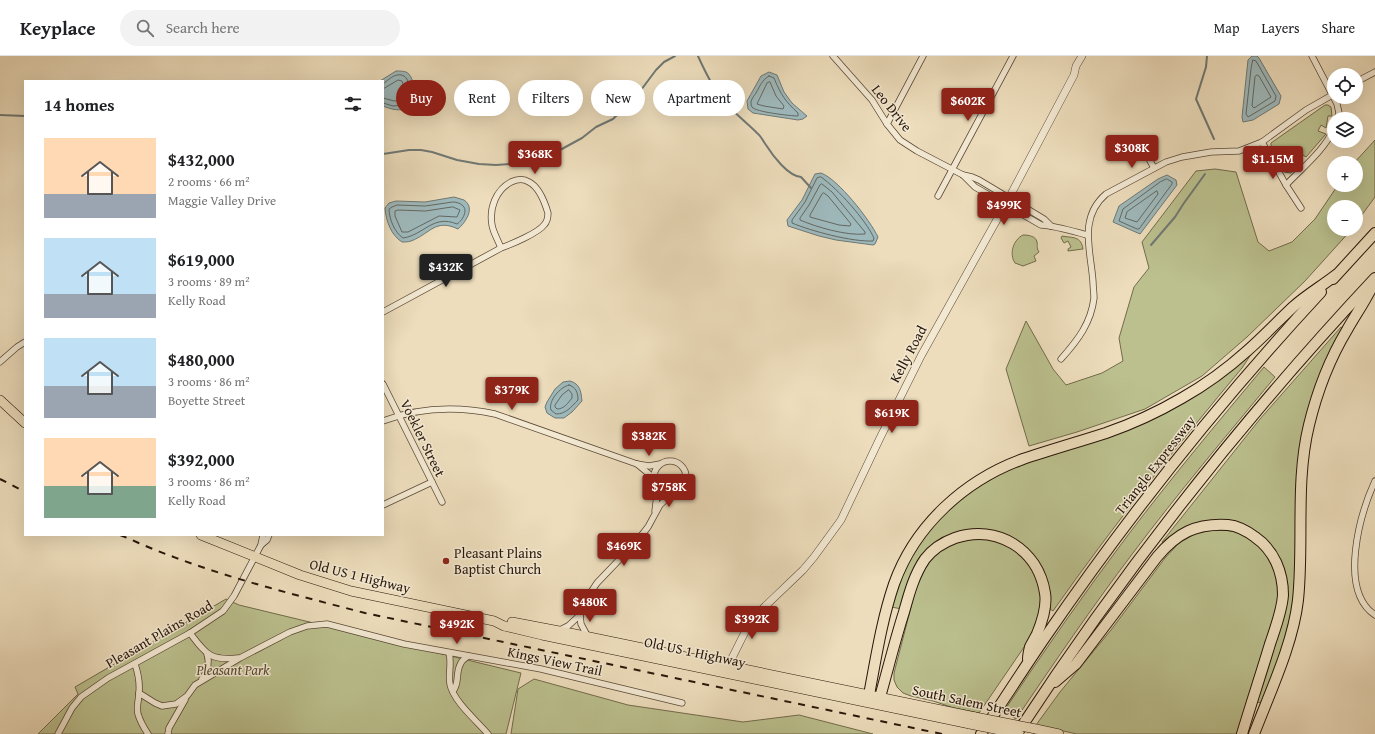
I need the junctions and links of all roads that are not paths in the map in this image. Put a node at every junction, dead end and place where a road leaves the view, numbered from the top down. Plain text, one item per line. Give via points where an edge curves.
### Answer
1 (833, 56) edge
2 (923, 56) edge
3 (1013, 56) edge
4 (1082, 56) edge
5 (1087, 56) edge
6 (1312, 56) edge
7 (1375, 72) edge
8 (1074, 75) junction
9 (1363, 78) edge
10 (1327, 83) edge
11 (1327, 98) edge
12 (887, 124) junction
13 (1138, 139) dead end
14 (1327, 141) edge
15 (1262, 142) junction
16 (1154, 168) junction
17 (952, 170) junction
18 (1286, 185) junction
19 (938, 196) dead end
20 (1007, 202) junction
21 (1301, 208) dead end
22 (1375, 233) edge
23 (1087, 235) junction
24 (501, 248) junction
25 (1336, 275) junction
26 (1375, 279) edge
27 (384, 311) edge
28 (24, 343) edge
29 (1061, 359) dead end
30 (0, 362) edge
31 (384, 386) edge
32 (0, 400) edge
33 (399, 417) junction
34 (384, 421) edge
35 (24, 422) edge
36 (637, 464) junction
37 (660, 464) junction
38 (654, 478) junction
39 (1375, 481) edge
40 (432, 482) junction
41 (658, 487) junction
42 (673, 493) junction
43 (442, 502) dead end
44 (384, 505) edge
45 (654, 513) junction
46 (203, 536) edge
47 (263, 536) edge
48 (269, 536) edge
49 (261, 545) junction
50 (254, 557) junction
51 (580, 615) junction
52 (1375, 615) edge
53 (494, 621) junction
54 (558, 631) junction
55 (190, 633) junction
56 (588, 637) junction
57 (449, 653) junction
58 (207, 654) junction
59 (468, 656) junction
60 (240, 658) junction
61 (135, 664) junction
62 (1026, 666) junction
63 (726, 669) junction
64 (199, 683) junction
65 (453, 691) junction
66 (1045, 691) junction
67 (139, 693) junction
68 (186, 698) junction
69 (868, 699) junction
70 (879, 701) junction
71 (682, 703) dead end
72 (973, 721) junction
73 (58, 734) edge
74 (148, 734) edge
75 (168, 734) edge
76 (488, 734) edge
77 (981, 734) edge
78 (1018, 734) edge
79 (1059, 734) edge
80 (1242, 734) edge
81 (1254, 734) edge

1 - 12 street, Leo Drive via 872,100
2 - 12 street
3 - 17 street
4 - 8 street, Kelly Road
5 - 8 street, Kelly Road
6 - 10 street
7 - 9 street
8 - 20 street, Kelly Road
11 - 15 street
12 - 17 street, Leo Drive via 900,140
13 - 16 street
14 - 18 street
15 - 16 street via 1239,150 1182,157
15 - 18 street
16 - 23 street via 1098,200 1089,220
17 - 19 street
17 - 20 street, Leo Drive via 963,175 969,183
18 - 21 street
20 - 23 street, Leo Drive via 1041,225
20 - 63 street, Kelly Road via 921,356 841,520 807,566 758,614 745,632
22 - 25 highway, Triangle Expressway
23 - 29 street via 1094,297 1080,337
24 - 24 street via 541,229 548,218 546,208 535,187 528,181 517,180 505,186 494,202 492,226
24 - 27 street
25 - 62 highway, Triangle Expressway via 1261,358 1184,450 1119,534
25 - 69 highway via 1295,306 1232,364 1182,398 1107,433 1004,467 982,478 944,507 916,542 894,583
26 - 66 highway via 1288,374 1191,491 1092,622
26 - 81 highway via 1366,301 1325,372 1308,426 1302,464 1298,600 1292,632
28 - 30 street
31 - 33 street, Voekler Street
32 - 35 main road
33 - 34 street
33 - 36 street via 425,410 447,408 481,411
33 - 40 street, Voekler Street
36 - 37 street
36 - 38 street
37 - 38 street
37 - 42 street via 676,462 684,469 685,484
38 - 41 street
39 - 52 street via 1357,540 1355,583 1361,598
40 - 43 street, Voekler Street
40 - 44 street
41 - 42 street
41 - 45 street
42 - 45 street
45 - 51 street via 648,527 637,541 597,583 585,601
46 - 50 main road, Old US 1 Highway
47 - 49 street, Pleasant Plains Road
48 - 49 street, Pleasant Plains Road
49 - 50 street, Pleasant Plains Road
50 - 53 main road, Old US 1 Highway via 350,591
50 - 55 street, Pleasant Plains Road via 234,596 223,611
51 - 54 street
51 - 56 street via 581,624
53 - 54 main road, Old US 1 Highway
53 - 63 main road, Old US 1 Highway via 534,633
54 - 56 main road, Old US 1 Highway
55 - 58 street
55 - 61 street, Pleasant Plains Road
56 - 63 main road, Old US 1 Highway
57 - 59 street, Kings View Trail
57 - 60 street, Kings View Trail via 327,624 307,626 290,632
57 - 65 street via 450,685
58 - 60 street, Kings View Trail via 229,659
58 - 64 street, Kings View Trail via 210,662 207,673
59 - 65 street via 461,663 457,687
59 - 71 street, Kings View Trail via 541,669
60 - 64 street, Kings View Trail
61 - 67 street
61 - 73 street, Pleasant Plains Road via 80,697
62 - 70 highway via 1030,647 1038,632 1045,607 1046,595 1037,568 1029,556 1007,540 985,534 964,535 949,540 936,549 926,558 918,571 912,584
62 - 77 highway, Triangle Expressway
63 - 69 main road, Old US 1 Highway
64 - 68 street, Kings View Trail
65 - 76 street via 461,705
66 - 78 highway
66 - 80 highway via 1076,664 1157,557 1177,536 1200,526 1230,526 1251,534 1268,548 1278,566 1283,596
67 - 68 street, Kings View Trail via 162,706 176,704
67 - 74 street via 138,715
68 - 75 street
69 - 70 main road, South Salem Street
70 - 72 main road, South Salem Street
72 - 78 main road, South Salem Street, bridge
72 - 79 main road, South Salem Street, bridge

